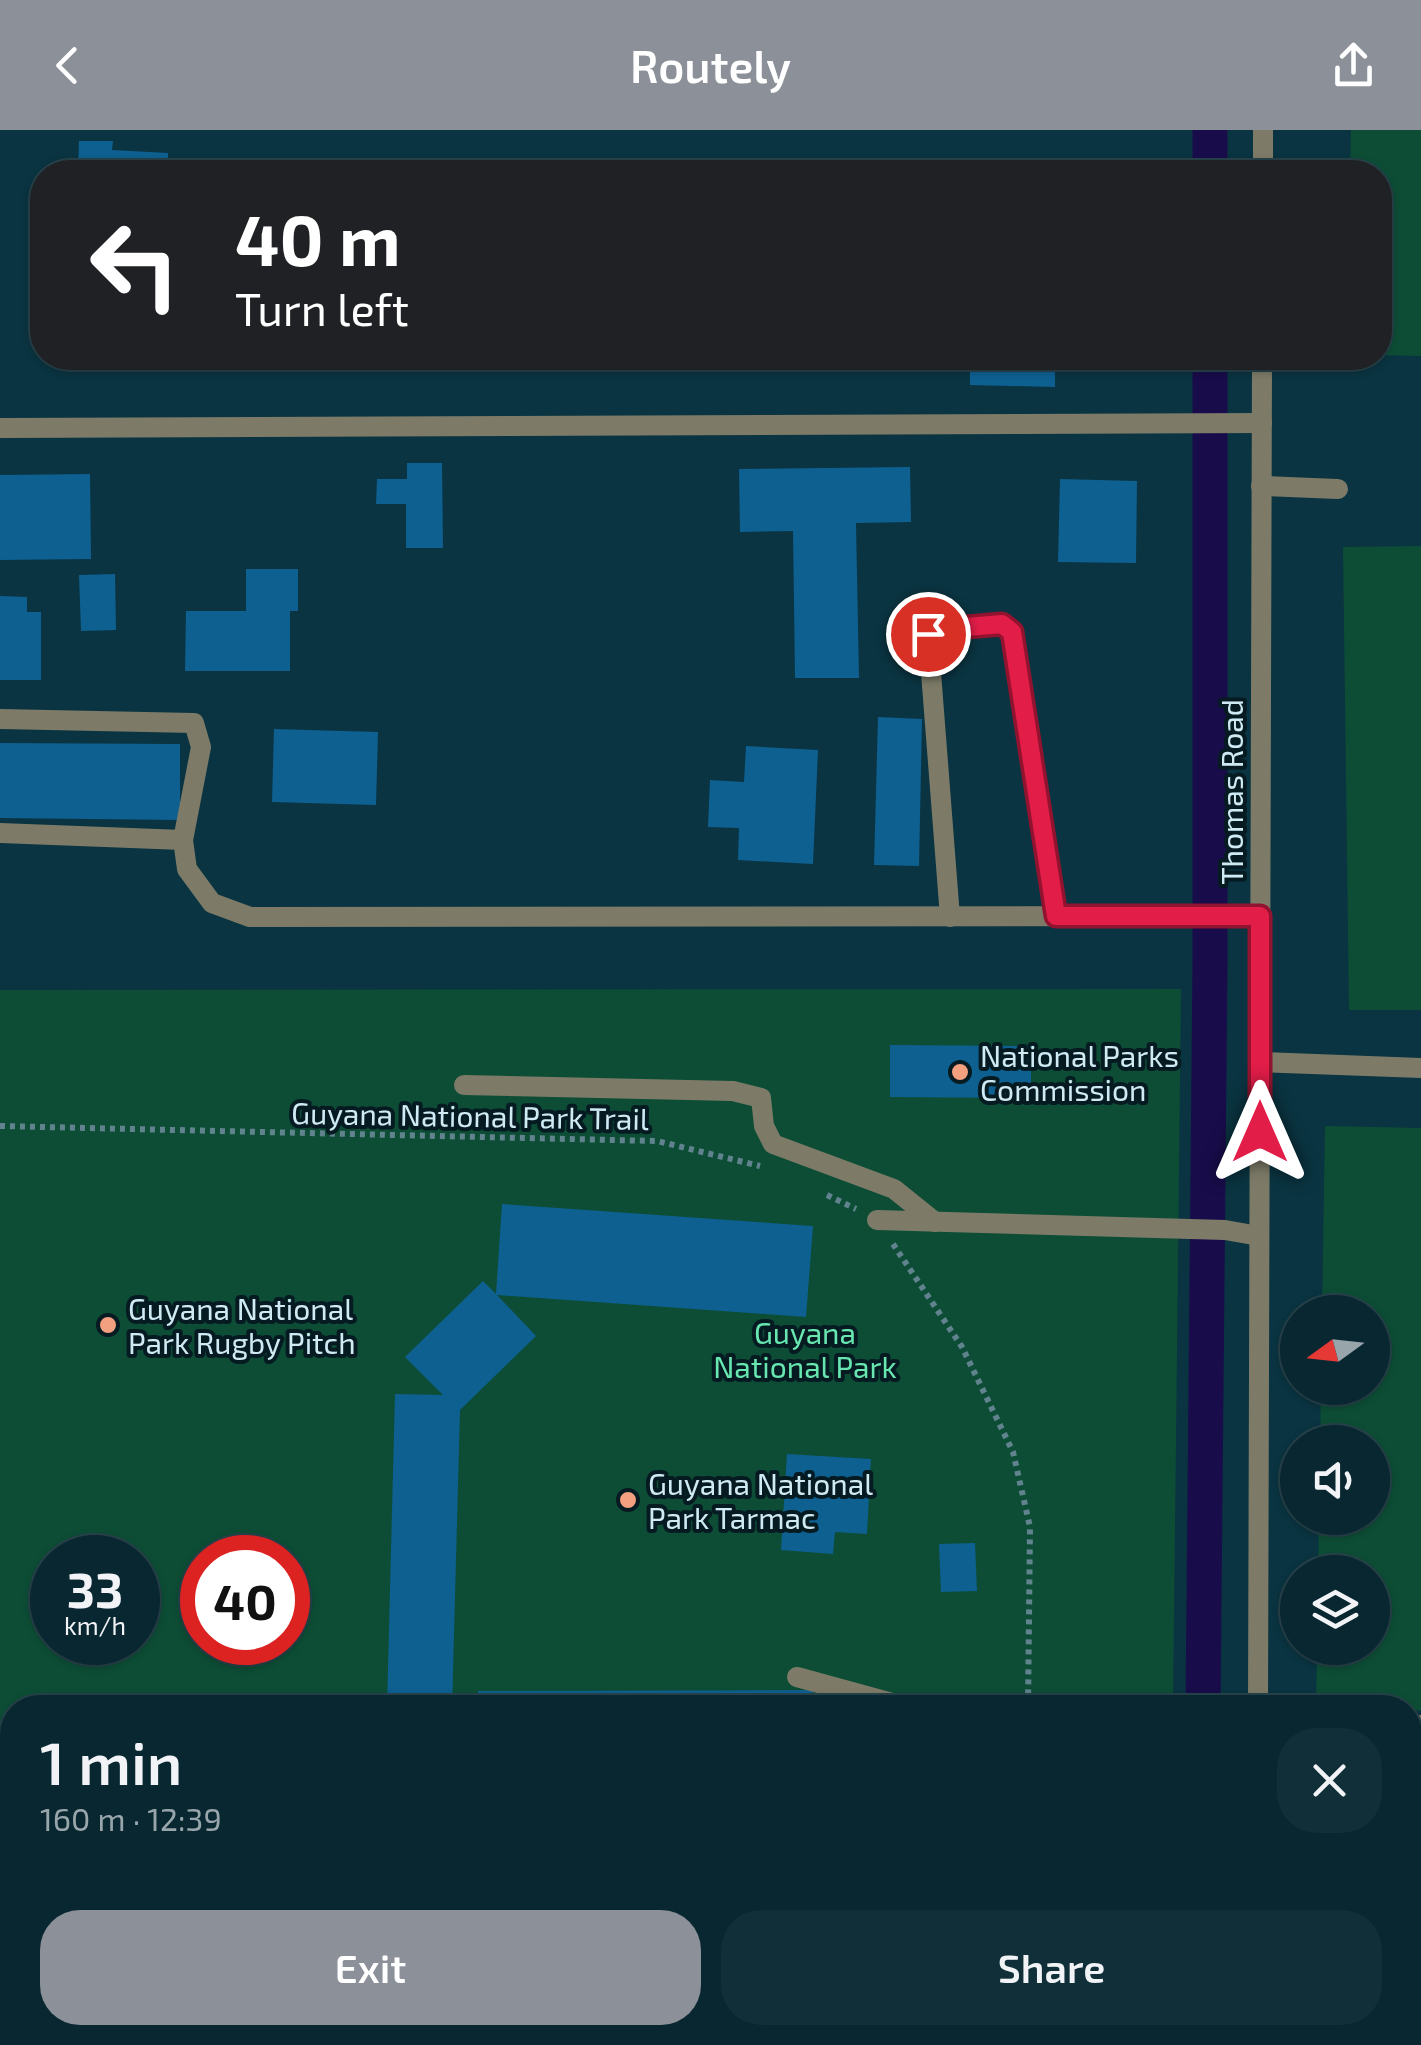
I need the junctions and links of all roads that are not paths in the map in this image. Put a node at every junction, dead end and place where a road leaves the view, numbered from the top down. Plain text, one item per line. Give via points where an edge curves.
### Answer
1 (1263, 130) edge
2 (1263, 160) edge
3 (1262, 370) edge
4 (1262, 422) junction
5 (0, 428) edge
6 (1262, 486) junction
7 (1338, 488) dead end
8 (0, 719) edge
9 (0, 833) edge
10 (183, 840) junction
11 (1056, 916) junction
12 (1260, 916) junction
13 (950, 917) junction
14 (1260, 1062) junction
15 (1421, 1068) edge
16 (464, 1085) dead end
17 (877, 1220) road end
18 (936, 1222) junction
19 (1260, 1236) junction
20 (797, 1677) dead end
21 (863, 1695) edge
22 (1258, 1695) edge

1 - 2 street
3 - 4 street, Thomas Road
4 - 5 street
4 - 6 street, Thomas Road
6 - 7 street
6 - 12 street, Thomas Road
8 - 10 street via 194,723 201,747
9 - 10 street
10 - 13 street via 188,868 212,903 250,917
11 - 12 street
11 - 13 street
11 - 13 street via 1012,632 1002,624 928,634
12 - 14 street, Thomas Road
14 - 15 street
14 - 19 street, Thomas Road
16 - 18 street via 733,1091 762,1098 773,1144 894,1189
17 - 18 street
18 - 19 street
19 - 22 street, Thomas Road
20 - 21 street

